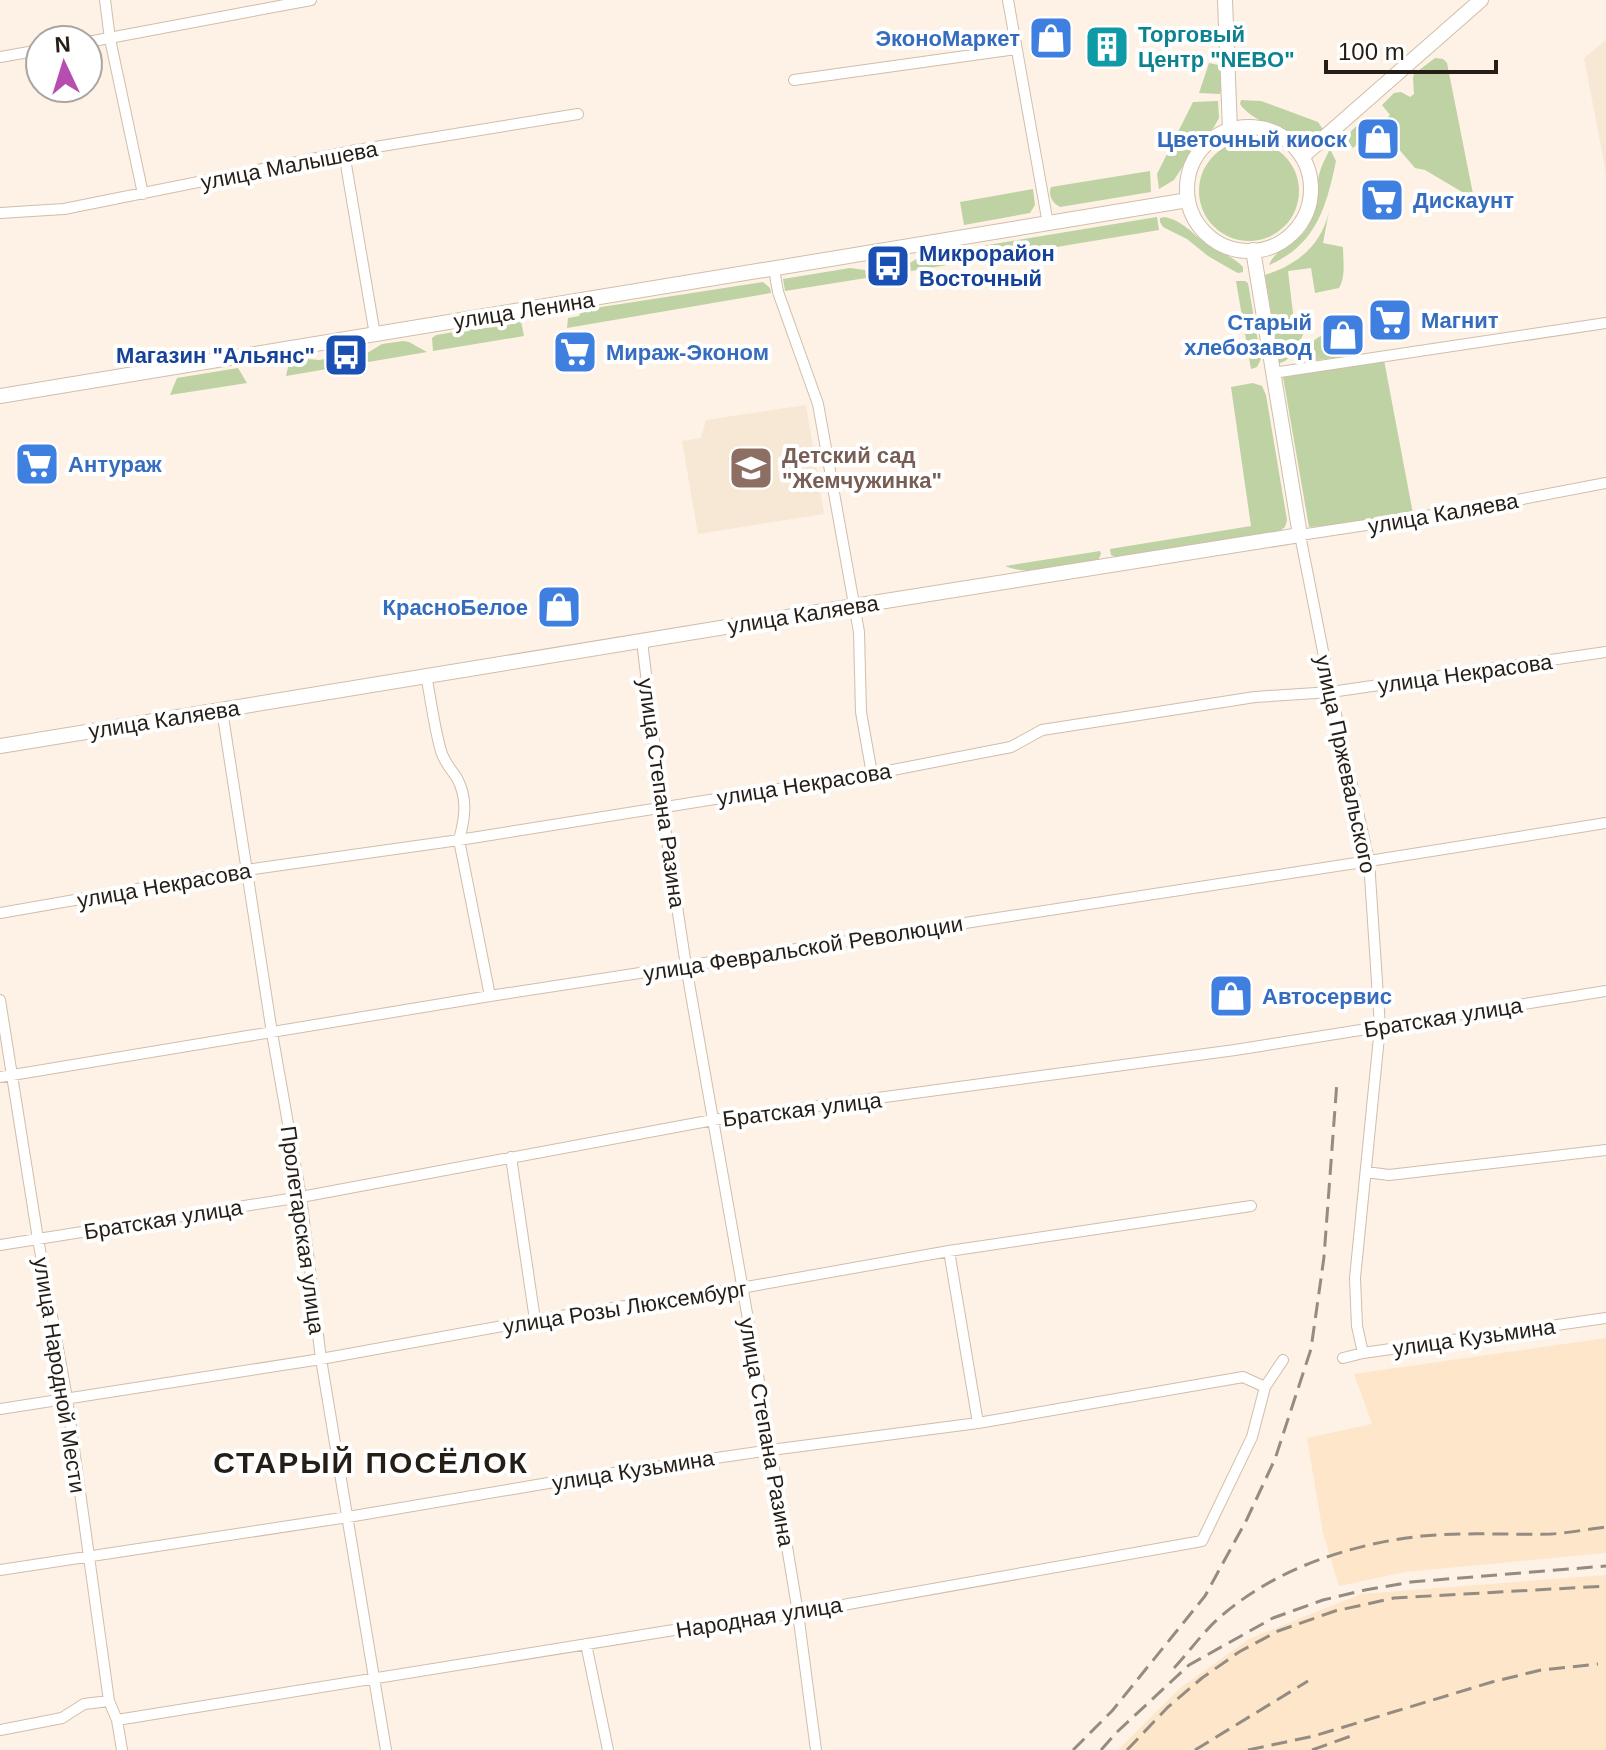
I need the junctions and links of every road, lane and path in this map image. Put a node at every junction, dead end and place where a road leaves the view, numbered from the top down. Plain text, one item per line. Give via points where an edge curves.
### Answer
1 (105, 0) edge
2 (311, 0) edge
3 (1008, 0) edge
4 (1225, 0) edge
5 (1481, 0) edge
6 (110, 39) junction
7 (104, 40) edge
8 (1016, 49) junction
9 (24, 53) edge
10 (0, 57) edge
11 (794, 80) dead end
12 (578, 114) dead end
13 (1230, 130) junction
14 (344, 153) junction
15 (1302, 157) junction
16 (143, 194) junction
17 (1188, 200) junction
18 (0, 213) edge
19 (1054, 223) junction
20 (1253, 250) junction
21 (774, 269) junction
22 (1606, 323) edge
23 (375, 335) junction
24 (1273, 373) junction
25 (0, 396) edge
26 (1606, 483) edge
27 (1300, 535) junction
28 (854, 606) junction
29 (642, 641) junction
30 (1606, 652) edge
31 (426, 675) junction
32 (1331, 692) junction
33 (222, 710) junction
34 (0, 746) edge
35 (872, 774) junction
36 (662, 807) junction
37 (1606, 823) edge
38 (459, 840) junction
39 (1369, 861) junction
40 (246, 870) junction
41 (0, 913) edge
42 (686, 966) junction
43 (1606, 991) edge
44 (490, 996) junction
45 (0, 1000) edge
46 (1380, 1027) junction
47 (272, 1033) junction
48 (6, 1076) edge
49 (713, 1120) junction
50 (1606, 1150) edge
51 (511, 1157) junction
52 (1366, 1172) junction
53 (301, 1197) junction
54 (1251, 1206) dead end
55 (38, 1239) junction
56 (0, 1245) edge
57 (949, 1251) junction
58 (741, 1288) junction
59 (1606, 1318) edge
60 (535, 1320) junction
61 (1363, 1353) junction
62 (1343, 1358) dead end
63 (321, 1359) junction
64 (1283, 1360) dead end
65 (1265, 1387) junction
66 (67, 1398) junction
67 (0, 1409) edge
68 (978, 1423) junction
69 (771, 1450) junction
70 (348, 1517) junction
71 (89, 1557) junction
72 (0, 1570) edge
73 (798, 1613) junction
74 (586, 1644) junction
75 (373, 1679) junction
76 (109, 1701) junction
77 (117, 1720) junction
78 (0, 1730) edge
79 (122, 1750) edge
80 (386, 1750) edge
81 (608, 1750) edge
82 (816, 1750) edge

1 - 6 street
2 - 6 street
3 - 8 street
4 - 13 street
5 - 15 street
6 - 7 street
6 - 16 street
8 - 11 street
8 - 19 street
9 - 10 street
12 - 14 street, улица Малышева
13 - 15 street via 1271,131
13 - 17 street via 1197,155 1189,173
14 - 16 street, улица Малышева
14 - 23 street
15 - 20 street via 1311,187 1305,216 1286,239
16 - 18 street, улица Малышева via 64,209
17 - 19 street, улица Ленина
17 - 20 street via 1210,237 1228,247
19 - 21 street, улица Ленина
20 - 24 street, улица Пржевальского
21 - 23 street, улица Ленина
21 - 28 street via 818,404
22 - 24 street
23 - 25 street, улица Ленина
24 - 27 street, улица Пржевальского
26 - 27 street, улица Каляева
27 - 28 street, улица Каляева
27 - 32 street, улица Пржевальского
28 - 29 street, улица Каляева
28 - 35 street via 861,712
29 - 31 street, улица Каляева
29 - 36 street, улица Степана Разина
30 - 32 street, улица Некрасова
31 - 33 street, улица Каляева
31 - 38 street via 441,750 464,793
32 - 35 street, улица Некрасова via 1255,697 1042,730 1011,747
32 - 39 street, улица Пржевальского
33 - 34 street, улица Каляева
33 - 40 street, Пролетарская улица
35 - 36 street, улица Некрасова
36 - 38 street, улица Некрасова
36 - 42 street, улица Степана Разина
37 - 39 street, улица Февральской Революции
38 - 40 street, улица Некрасова
38 - 44 street
39 - 42 street, улица Февральской Революции
39 - 46 street, улица Пржевальского
40 - 41 street, улица Некрасова
40 - 47 street, Пролетарская улица
42 - 44 street, улица Февральской Революции
42 - 49 street, улица Степана Разина
43 - 46 street, Братская улица
44 - 47 street, улица Февральской Революции
45 - 48 street, улица Народной Мести
46 - 49 street, Братская улица
46 - 52 street, улица Пржевальского
47 - 48 street, улица Февральской Революции
47 - 53 street, Пролетарская улица
48 - 55 street, улица Народной Мести
49 - 51 street, Братская улица
49 - 58 street, улица Степана Разина
50 - 52 street via 1389,1175
51 - 53 street, Братская улица
51 - 60 street
52 - 61 street, улица Пржевальского via 1355,1278
53 - 55 street, Братская улица
53 - 63 street, Пролетарская улица
54 - 57 street, улица Розы Люксембург
55 - 56 street, Братская улица
55 - 66 street, улица Народной Мести
57 - 58 street, улица Розы Люксембург
57 - 68 street
58 - 60 street, улица Розы Люксембург
58 - 69 street, улица Степана Разина
59 - 61 street, улица Кузьмина
60 - 63 street, улица Розы Люксембург
61 - 62 street, улица Кузьмина
63 - 66 street, улица Розы Люксембург
63 - 70 street, Пролетарская улица
64 - 65 street, Народная улица
65 - 68 street, улица Кузьмина via 1243,1377
65 - 73 street, Народная улица via 1252,1437 1202,1541
66 - 67 street, улица Розы Люксембург
66 - 71 street, улица Народной Мести
68 - 69 street, улица Кузьмина
69 - 70 street, улица Кузьмина
69 - 73 street, улица Степана Разина
70 - 71 street, улица Кузьмина
70 - 75 street, Пролетарская улица
71 - 72 street, улица Кузьмина
71 - 76 street, улица Народной Мести
73 - 74 street, Народная улица
73 - 82 street, улица Степана Разина
74 - 75 street, Народная улица
74 - 81 street
75 - 77 street, Народная улица
75 - 80 street, Пролетарская улица
76 - 77 street, улица Народной Мести
76 - 78 street via 84,1704 62,1718
77 - 79 street, улица Народной Мести

